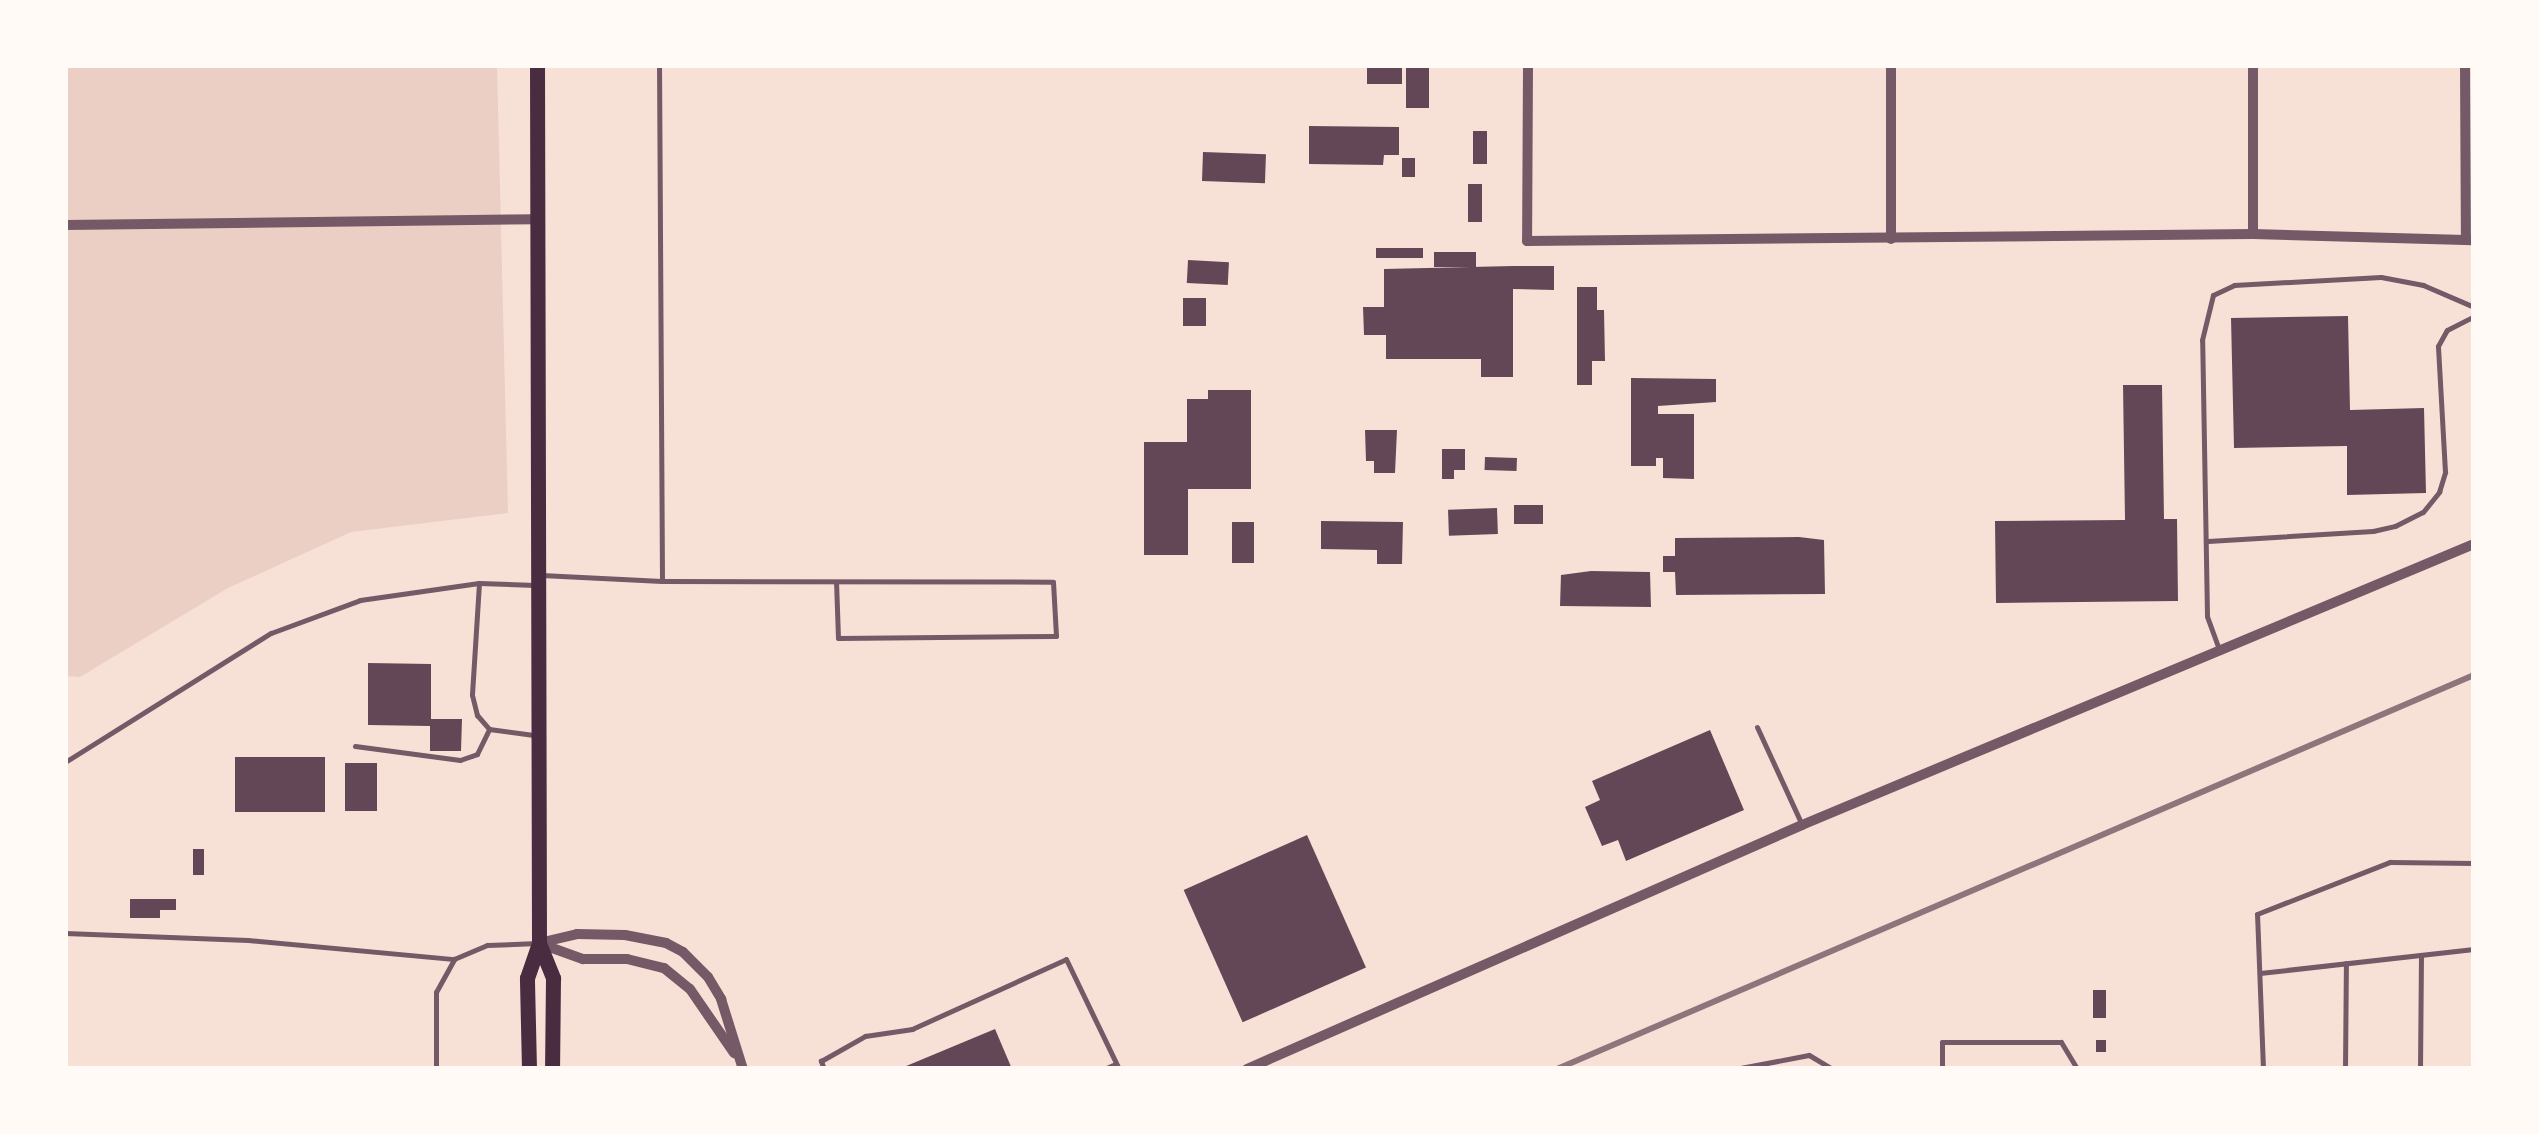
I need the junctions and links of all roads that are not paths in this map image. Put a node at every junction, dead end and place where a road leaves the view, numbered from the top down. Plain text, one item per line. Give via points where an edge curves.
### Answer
1 (537, 65) edge
2 (660, 65) edge
3 (1528, 65) edge
4 (1891, 65) edge
5 (2254, 65) edge
6 (2465, 65) edge
7 (538, 219) junction
8 (65, 225) edge
9 (2252, 234) junction
10 (2470, 238) edge
11 (1891, 239) junction
12 (2474, 307) edge
13 (2474, 316) edge
14 (2208, 541) junction
15 (2474, 544) edge
16 (538, 580) junction
17 (662, 581) junction
18 (836, 582) junction
19 (479, 583) junction
20 (2220, 652) junction
21 (1757, 727) dead end
22 (489, 729) junction
23 (539, 736) junction
24 (355, 746) dead end
25 (65, 762) edge
26 (1802, 825) junction
27 (2474, 863) edge
28 (65, 933) edge
29 (539, 944) junction
30 (2474, 949) edge
31 (2421, 955) junction
32 (454, 959) junction
33 (2346, 963) junction
34 (2260, 972) junction
35 (742, 1066) edge
36 (1118, 1066) edge
37 (436, 1069) edge
38 (528, 1069) edge
39 (552, 1069) edge
40 (824, 1069) edge
41 (1104, 1069) edge
42 (1247, 1069) edge
43 (1735, 1069) edge
44 (1832, 1069) edge
45 (1942, 1069) edge
46 (2078, 1069) edge
47 (2264, 1069) edge
48 (2345, 1069) edge
49 (2420, 1069) edge

1 - 7 main road
2 - 17 lane
3 - 11 street via 1527,241
4 - 11 street
5 - 9 street
6 - 10 street
7 - 8 street
7 - 16 main road
9 - 10 street
9 - 11 street
12 - 14 lane via 2423,284 2381,277 2220,288 2207,304 2202,340
13 - 14 lane via 2447,330 2438,346 2446,472 2423,512 2373,531
14 - 20 lane via 2206,616
15 - 20 street
16 - 17 lane
16 - 19 lane
16 - 23 main road
17 - 18 lane
18 - 18 lane via 1053,582 1056,636 838,638
19 - 22 lane via 472,695
19 - 25 lane via 360,600 271,634
20 - 26 street
21 - 26 lane
22 - 23 lane
22 - 24 lane via 478,754 460,760
23 - 29 main road
26 - 42 street
27 - 34 lane via 2390,862 2258,914
28 - 32 lane via 248,940
29 - 32 lane via 487,944
29 - 35 street via 584,959 627,958 664,968 690,989
29 - 35 street via 577,934 625,935 682,952 720,999
29 - 38 main road via 528,978
29 - 39 main road via 554,978
30 - 31 lane
31 - 33 lane
31 - 49 lane
32 - 37 lane via 436,992
33 - 34 lane
33 - 48 lane
34 - 47 lane
36 - 40 lane via 1066,958 912,1029 865,1036 821,1061
36 - 41 lane
43 - 44 lane via 1809,1055
45 - 46 lane via 1942,1042 2061,1042

